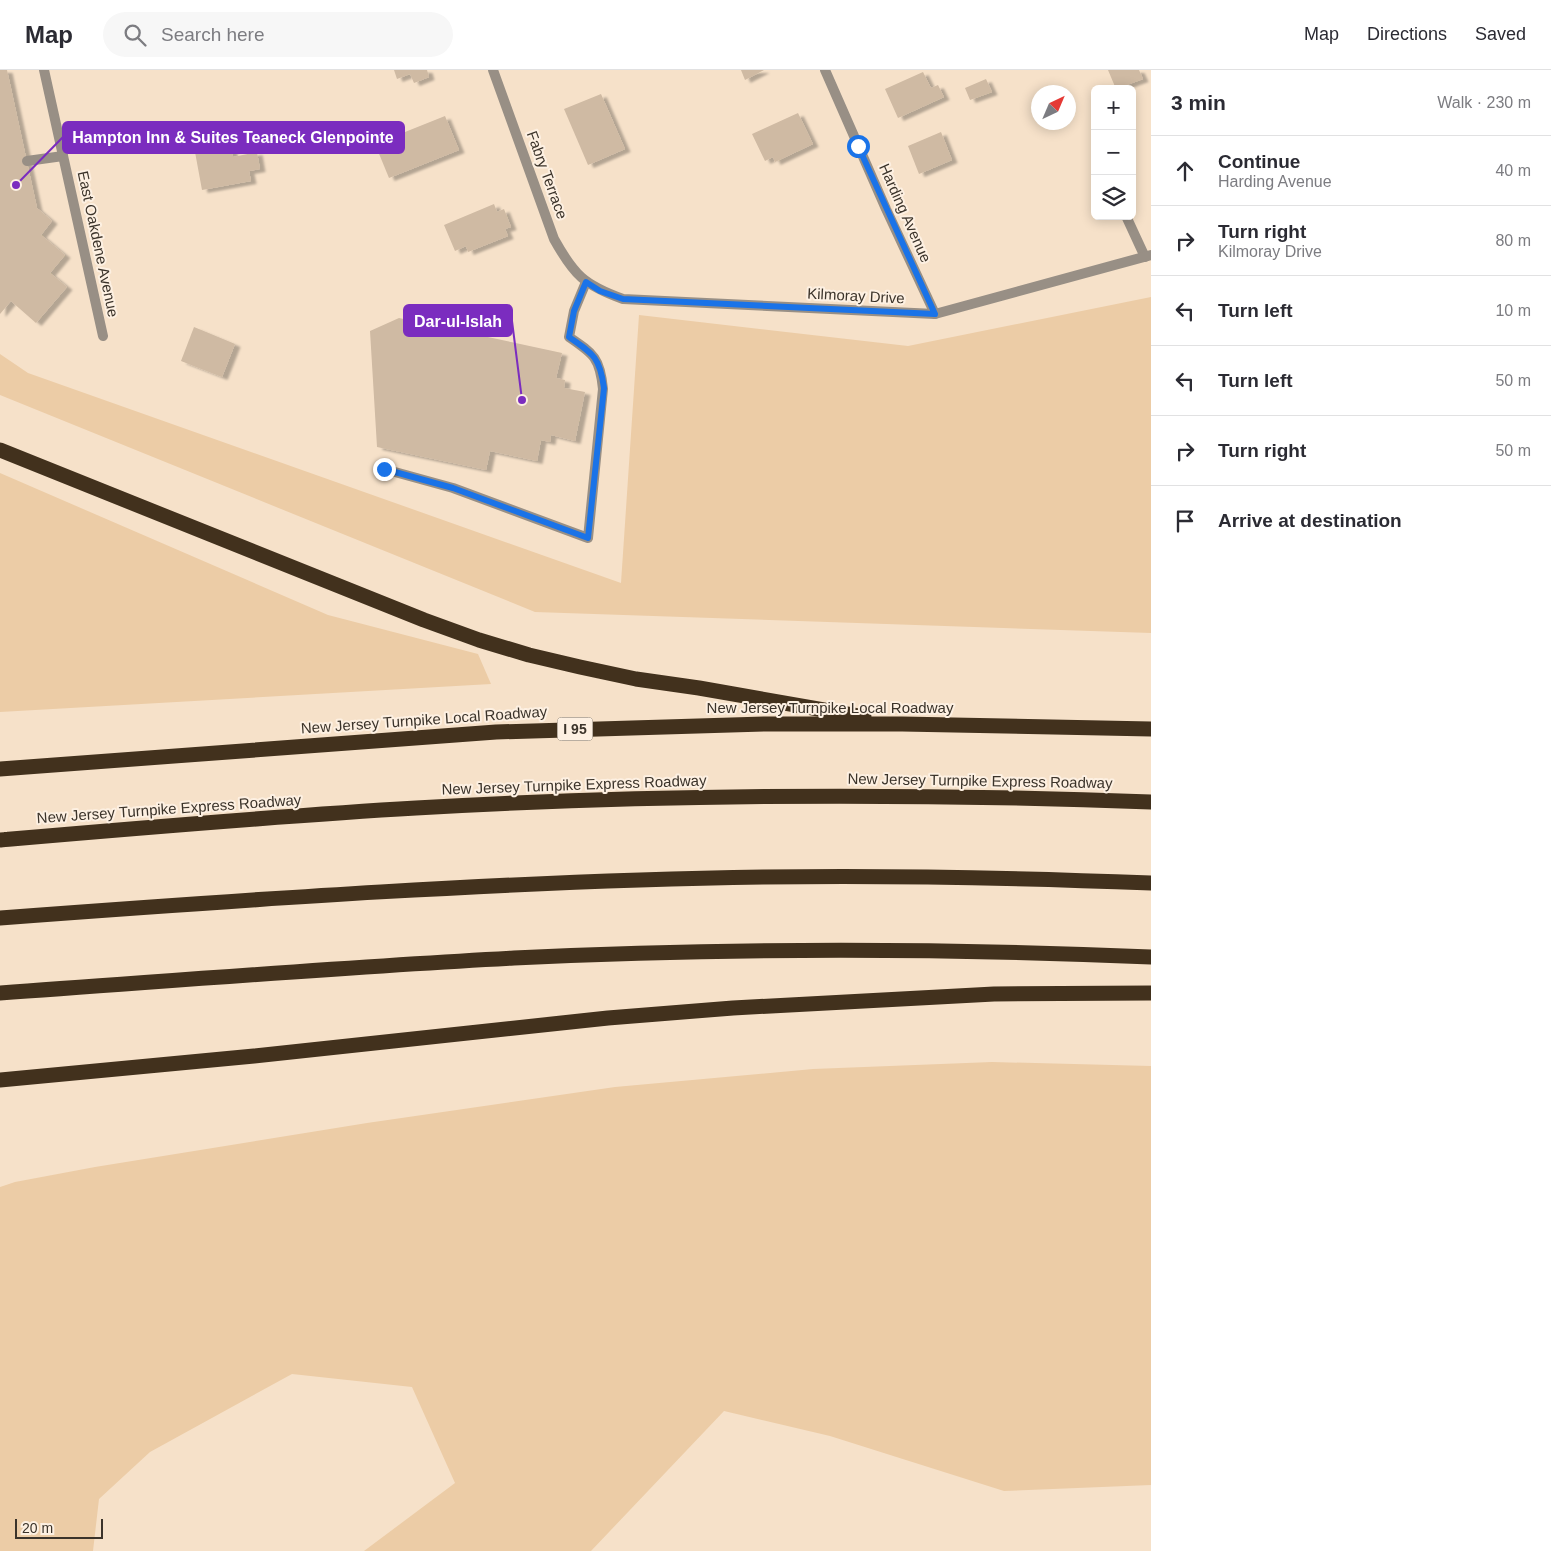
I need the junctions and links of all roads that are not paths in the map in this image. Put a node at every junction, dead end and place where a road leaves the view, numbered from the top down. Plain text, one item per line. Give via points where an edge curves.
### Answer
1 (44, 70) edge
2 (492, 70) edge
3 (825, 70) edge
4 (63, 156) junction
5 (27, 161) dead end
6 (1128, 220) edge
7 (1148, 256) edge
8 (586, 282) junction
9 (935, 314) junction
10 (102, 336) dead end
11 (0, 450) edge
12 (384, 469) dead end
13 (902, 724) junction
14 (1151, 729) edge
15 (0, 769) edge
16 (1151, 802) edge
17 (0, 840) edge
18 (1151, 883) edge
19 (0, 918) edge
20 (1151, 956) edge
21 (0, 993) edge
22 (1151, 993) edge
23 (0, 1080) edge

1 - 4 street, East Oakdene Avenue
2 - 8 street, Fabry Terrace via 554,239 568,265
3 - 9 street, Harding Avenue
4 - 5 street
4 - 10 street, East Oakdene Avenue
6 - 7 street
7 - 9 street, Kilmoray Drive
8 - 9 street, Kilmoray Drive via 623,299
8 - 12 street via 574,311 569,337 591,352 601,372 604,388 588,538 453,488
11 - 13 highway via 479,640 529,655 636,679
13 - 14 highway, New Jersey Turnpike Local Roadway / I 95
13 - 15 highway, New Jersey Turnpike Local Roadway / I 95 via 764,724 496,732
16 - 17 highway, New Jersey Turnpike Express Roadway via 892,796 610,800 350,812
18 - 19 highway via 968,877 689,879 369,892
20 - 21 highway via 854,951 624,955 403,964
22 - 23 highway via 994,994 733,1008

